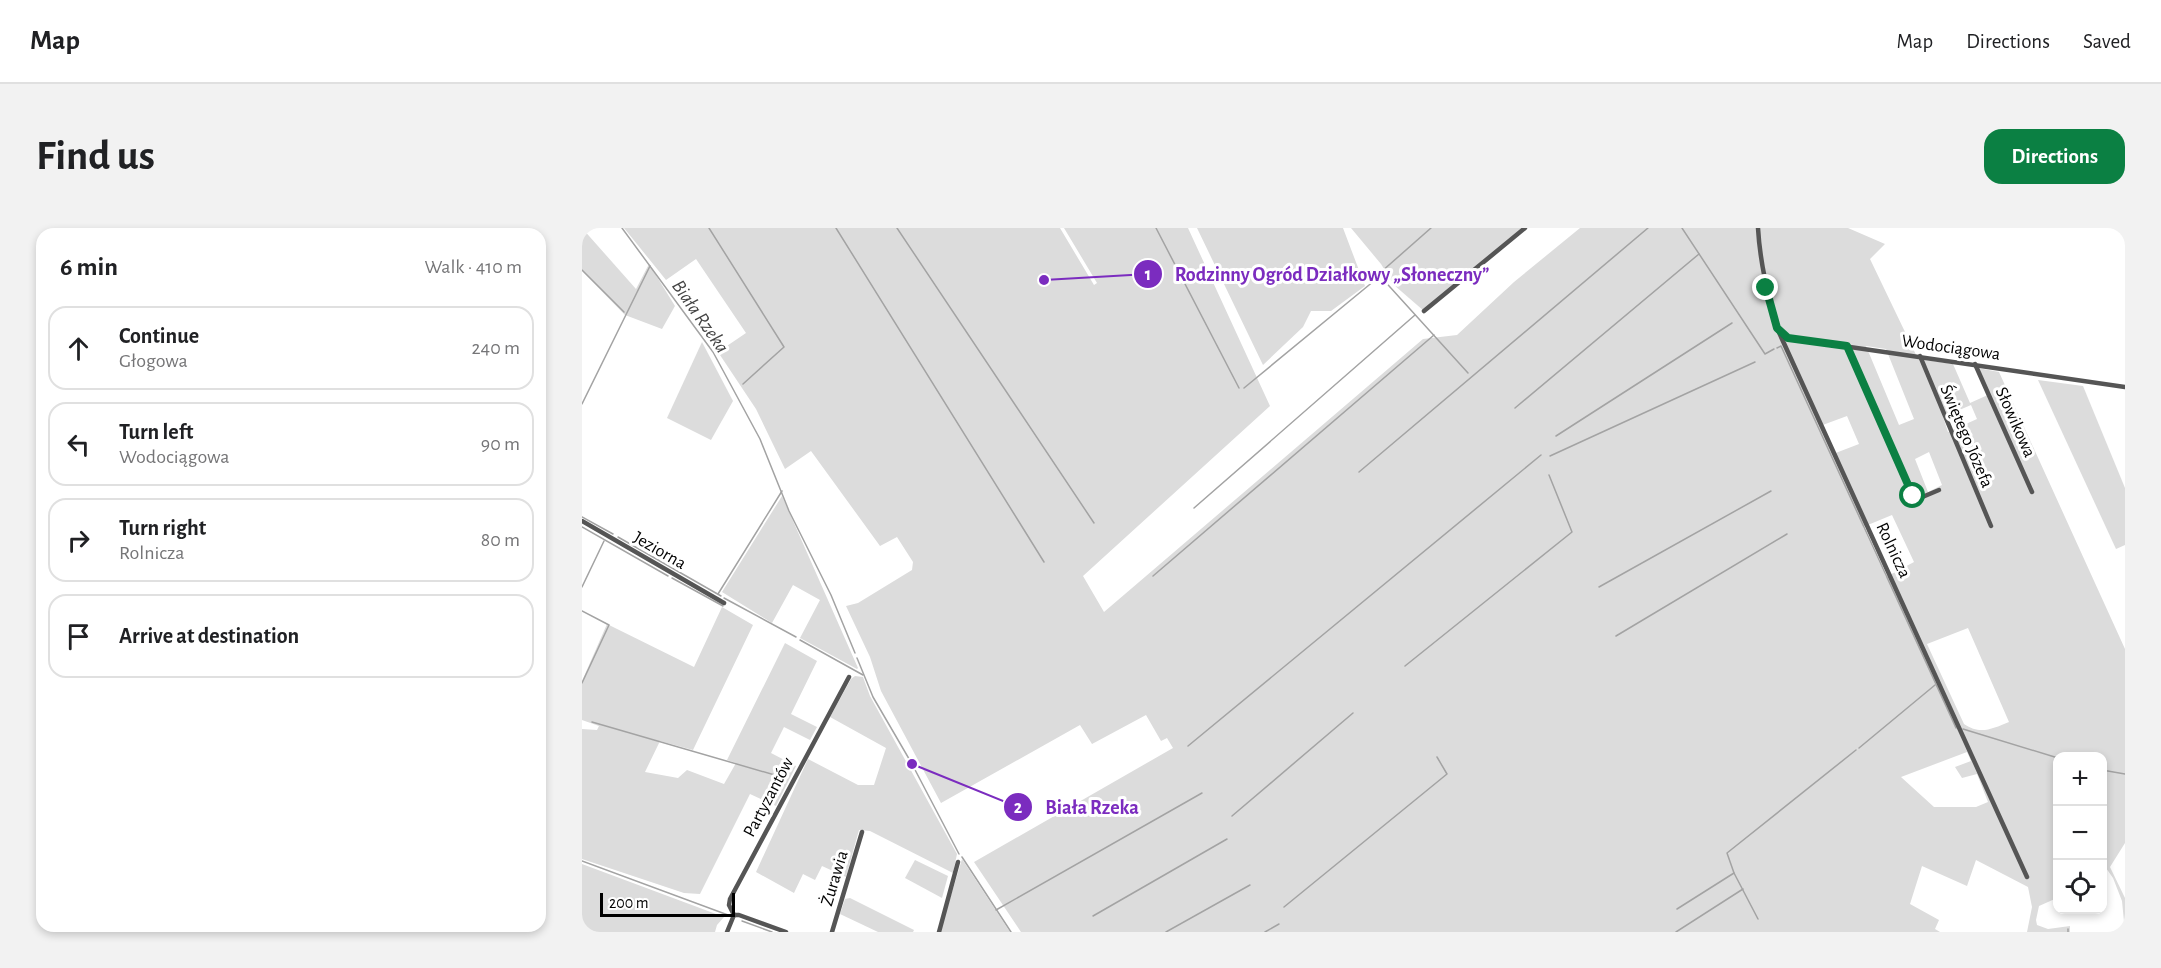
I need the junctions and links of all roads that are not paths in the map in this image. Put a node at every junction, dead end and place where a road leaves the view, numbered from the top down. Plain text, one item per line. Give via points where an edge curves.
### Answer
1 (1525, 228) edge
2 (1758, 228) edge
3 (1424, 310) dead end
4 (1777, 328) junction
5 (1847, 346) junction
6 (1920, 356) junction
7 (1975, 364) junction
8 (2125, 387) edge
9 (1939, 490) dead end
10 (2032, 492) dead end
11 (582, 521) edge
12 (1991, 526) dead end
13 (724, 603) dead end
14 (849, 677) dead end
15 (862, 832) dead end
16 (958, 862) dead end
17 (2027, 877) dead end
18 (734, 915) junction
19 (728, 932) edge
20 (786, 932) edge
21 (832, 932) edge
22 (939, 932) edge

1 - 3 street
2 - 4 street, Rolnicza via 1766,288
4 - 5 street, Wodociągowa via 1788,338
4 - 17 street, Rolnicza
5 - 6 street, Wodociągowa
5 - 9 street via 1913,496 1920,498
6 - 7 street, Wodociągowa
6 - 12 street, Świętego Józefa
7 - 8 street, Wodociągowa
7 - 10 street, Słowikowa
11 - 13 street, Jeziorna
14 - 18 street, Partyzantów via 730,899
15 - 21 street, Żurawia
16 - 22 street
18 - 19 street, Partyzantów
18 - 20 street

